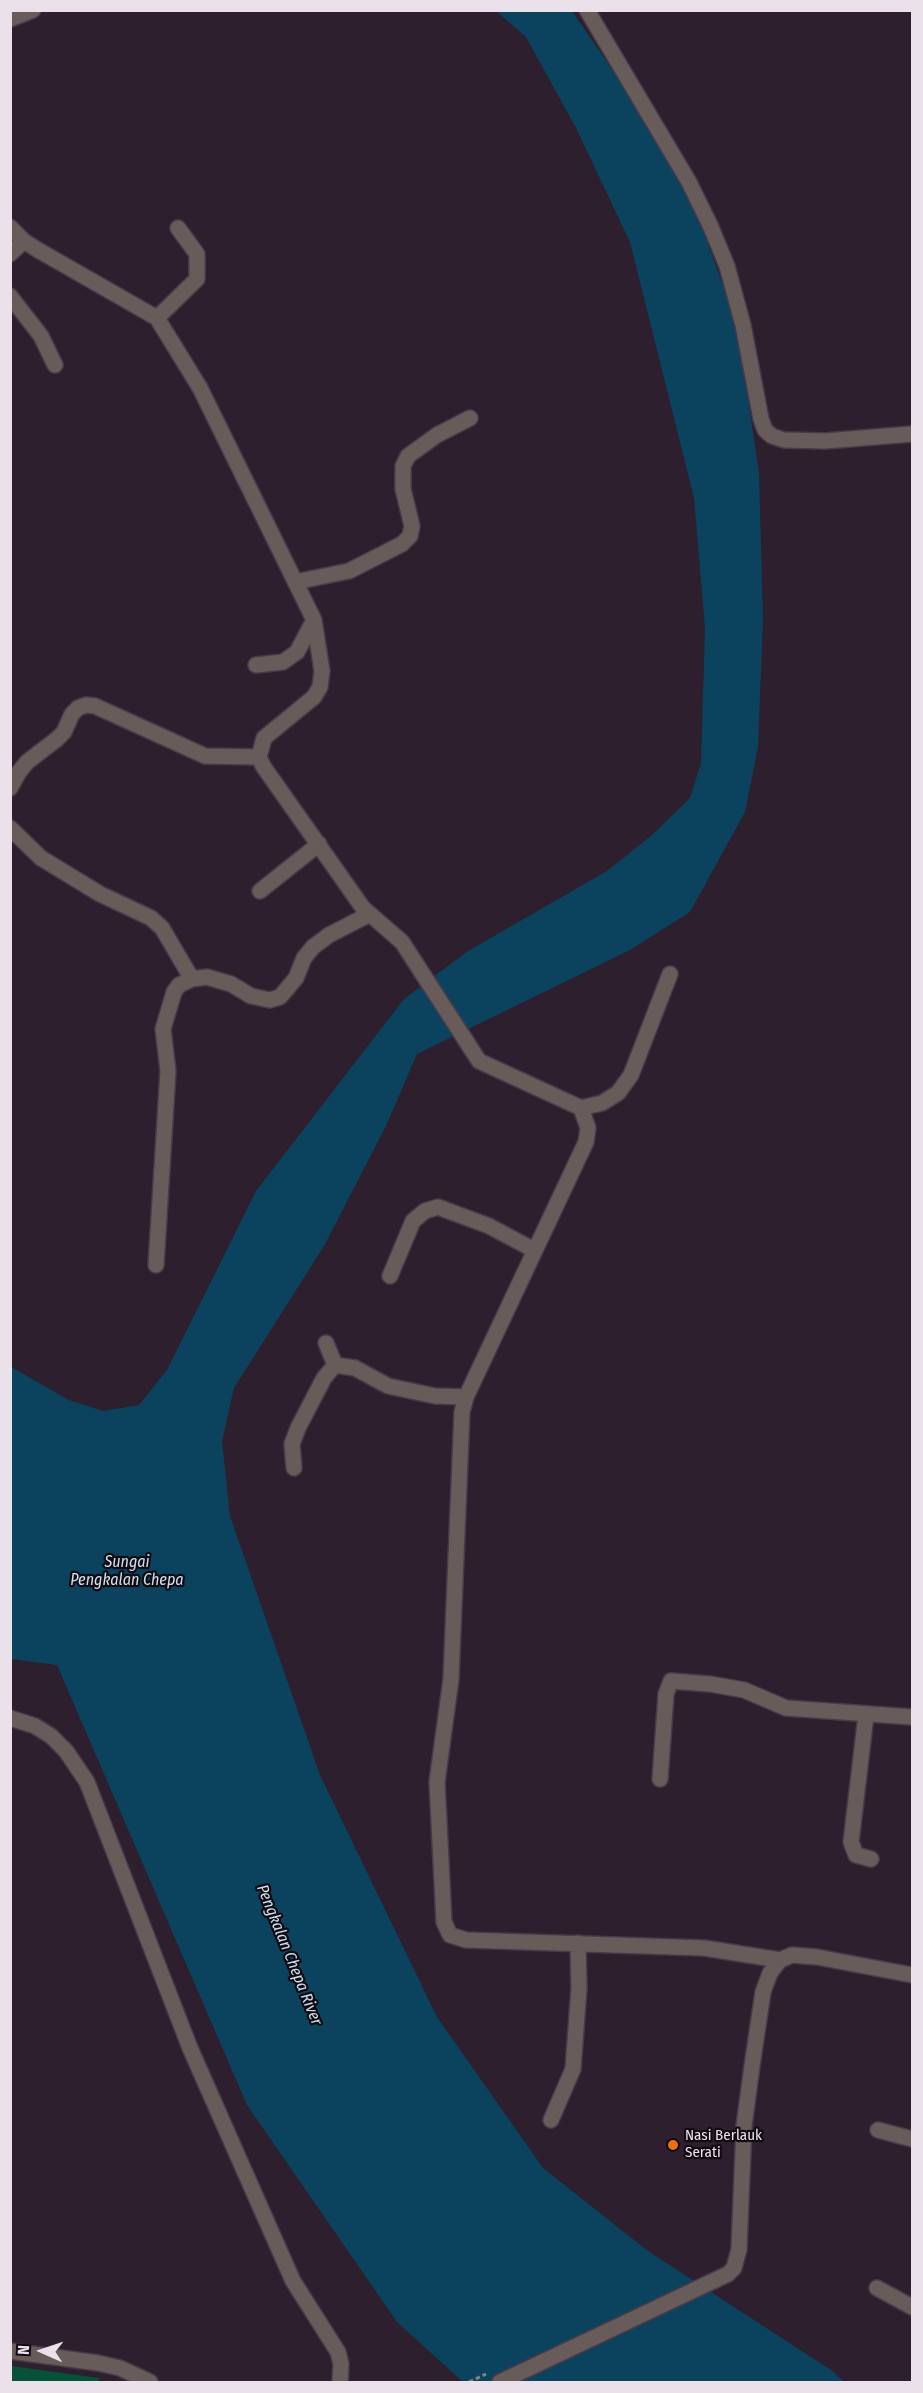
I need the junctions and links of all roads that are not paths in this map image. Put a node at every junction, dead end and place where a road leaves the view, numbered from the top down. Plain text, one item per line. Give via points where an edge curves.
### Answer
1 (33, 10) edge
2 (587, 10) edge
3 (10, 19) edge
4 (10, 227) edge
5 (178, 228) dead end
6 (24, 241) junction
7 (10, 254) edge
8 (10, 296) edge
9 (157, 318) junction
10 (55, 365) dead end
11 (471, 418) dead end
12 (912, 434) edge
13 (295, 582) junction
14 (314, 620) junction
15 (256, 664) dead end
16 (260, 757) junction
17 (10, 788) edge
18 (10, 828) edge
19 (319, 844) junction
20 (260, 891) dead end
21 (370, 914) junction
22 (670, 974) dead end
23 (192, 979) junction
24 (581, 1108) junction
25 (534, 1250) junction
26 (156, 1265) dead end
27 (390, 1276) dead end
28 (326, 1343) dead end
29 (335, 1365) junction
30 (466, 1397) junction
31 (294, 1468) dead end
32 (866, 1715) junction
33 (912, 1717) edge
34 (10, 1718) edge
35 (660, 1779) dead end
36 (871, 1859) dead end
37 (578, 1942) junction
38 (780, 1959) junction
39 (912, 1975) edge
40 (551, 2120) dead end
41 (878, 2130) dead end
42 (912, 2139) edge
43 (877, 2288) dead end
44 (912, 2307) edge
45 (10, 2351) edge
46 (150, 2382) edge
47 (340, 2382) edge
48 (500, 2382) edge

1 - 3 street
2 - 12 street via 689,182 710,225 727,266 743,325 765,430 784,440
4 - 6 street
5 - 9 street via 197,254 197,279
6 - 7 street
6 - 9 street
8 - 10 street via 41,336
9 - 13 street via 200,388
11 - 13 street via 437,435 408,456 403,466 403,489 412,526 410,536 402,544 349,571
13 - 14 street
14 - 15 street via 297,652 283,662
14 - 16 street via 322,671 320,687 314,697 264,738
16 - 17 street via 205,756 86,705 72,714 57,739 27,762
16 - 19 street
18 - 23 street via 41,858 100,894 151,918 162,928
19 - 20 street
19 - 21 street
21 - 23 street via 313,947 280,997 270,1000 251,996 231,984 207,977
21 - 24 street via 402,942 479,1061
22 - 24 street via 631,1075 618,1093 602,1103
23 - 26 street via 174,992 164,1029 168,1071
24 - 25 street via 588,1128 586,1142
25 - 27 street via 489,1226 438,1208 425,1210 413,1221
25 - 30 street
28 - 29 street
29 - 30 street via 356,1368 408,1392
29 - 31 street via 298,1428 292,1444
30 - 37 street via 462,1412 451,1679 437,1782 444,1923 450,1935 466,1940
32 - 33 street
32 - 35 street via 786,1708 744,1690 671,1682 666,1694
32 - 36 street via 852,1842 856,1855
34 - 47 street via 51,1736 87,1782 194,2058 293,2281 338,2352
37 - 38 street via 704,1948
37 - 40 street via 573,2069
38 - 39 street via 792,1955 817,1957
38 - 48 street via 763,1992 744,2126 740,2249 736,2264 728,2274
41 - 42 street
43 - 44 street
45 - 46 street via 98,2363

